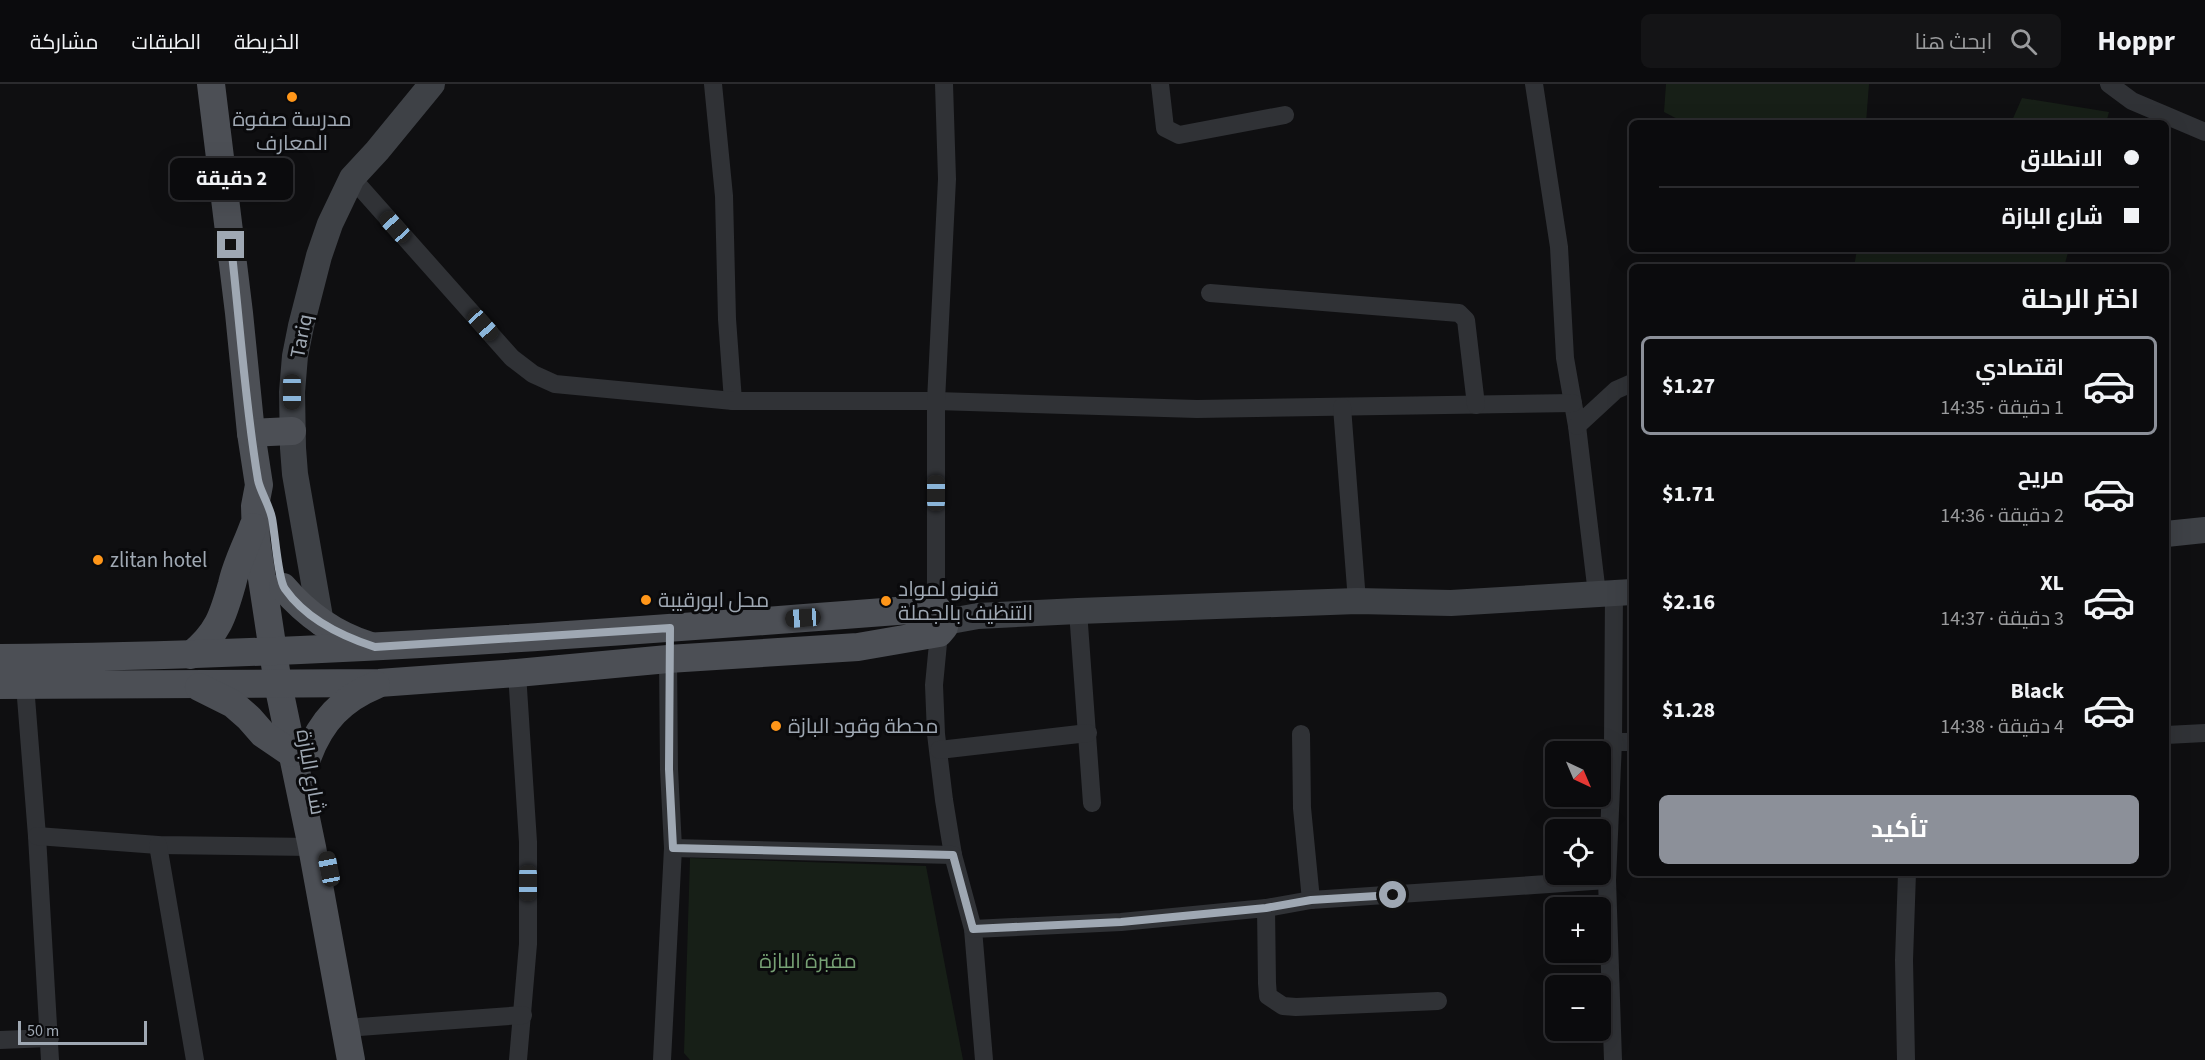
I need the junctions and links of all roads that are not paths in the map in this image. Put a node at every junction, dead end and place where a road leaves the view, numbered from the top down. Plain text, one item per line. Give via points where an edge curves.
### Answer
1 (211, 84) edge
2 (432, 84) edge
3 (713, 84) edge
4 (944, 84) edge
5 (1160, 84) edge
6 (1534, 84) edge
7 (2109, 84) edge
8 (1286, 115) dead end
9 (2205, 132) edge
10 (351, 178) junction
11 (1210, 293) dead end
12 (1629, 384) edge
13 (733, 401) junction
14 (936, 401) junction
15 (1573, 403) junction
16 (1476, 405) junction
17 (1342, 407) junction
18 (1577, 426) junction
19 (292, 431) junction
20 (250, 433) junction
21 (259, 484) junction
22 (254, 524) junction
23 (2205, 530) edge
24 (2169, 534) edge
25 (283, 587) junction
26 (1614, 593) edge
27 (1357, 601) junction
28 (1078, 611) junction
29 (940, 621) junction
30 (321, 623) junction
31 (670, 628) junction
32 (375, 647) junction
33 (282, 651) junction
34 (191, 655) junction
35 (668, 659) junction
36 (12, 672) edge
37 (517, 673) junction
38 (379, 683) junction
39 (195, 684) junction
40 (287, 684) junction
41 (1088, 733) junction
42 (2205, 733) edge
43 (1301, 734) dead end
44 (2169, 735) edge
45 (1613, 742) junction
46 (1629, 742) edge
47 (939, 750) junction
48 (299, 754) junction
49 (1092, 802) dead end
50 (1610, 819) edge
51 (37, 836) junction
52 (158, 845) junction
53 (312, 847) junction
54 (673, 848) junction
55 (953, 855) junction
56 (1907, 876) edge
57 (1545, 884) edge
58 (1607, 885) edge
59 (1311, 900) junction
60 (1266, 908) junction
61 (973, 929) junction
62 (1438, 1000) dead end
63 (523, 1015) junction
64 (359, 1027) junction
65 (50, 1038) junction
66 (0, 1040) edge
67 (50, 1060) edge
68 (195, 1060) edge
69 (351, 1060) edge
70 (364, 1060) edge
71 (518, 1060) edge
72 (662, 1060) edge
73 (984, 1060) edge
74 (1613, 1060) edge
75 (1906, 1060) edge

1 - 20 main road, شارع البازة
2 - 10 main road, Tariq
3 - 13 street via 724,196
4 - 14 street via 947,179
5 - 8 street via 1164,128 1179,135
6 - 15 street via 1559,248 1565,358
7 - 9 street via 2132,101
10 - 13 street via 512,358 533,374 555,384
10 - 19 main road, Tariq via 319,256 301,326 295,356
11 - 16 street via 1459,313 1466,320
12 - 18 street via 1616,390
13 - 14 street
14 - 17 street via 1197,409
14 - 29 street
15 - 16 street
15 - 18 street
16 - 17 street
17 - 27 street
18 - 26 street
19 - 20 main road
19 - 30 main road, Tariq via 295,474
20 - 21 main road, شارع البازة
21 - 22 main road, شارع البازة
21 - 25 main road, شارع البازة via 269,504
22 - 33 main road, شارع البازة
22 - 34 main road via 224,615 205,644
23 - 24 main road
25 - 30 main road
25 - 33 main road, شارع البازة
26 - 27 main road via 1451,603
26 - 45 street
27 - 28 main road
28 - 29 main road
28 - 41 street
29 - 31 main road
29 - 35 main road via 858,647
29 - 47 street via 934,685
30 - 32 main road
31 - 32 main road
31 - 35 main road
32 - 33 main road
33 - 34 main road
33 - 40 main road, شارع البازة
34 - 36 main road
35 - 37 main road
35 - 54 street
36 - 39 main road
36 - 51 street
37 - 38 main road
37 - 63 street via 528,842
38 - 40 main road
38 - 48 main road via 342,703
39 - 40 main road
39 - 48 main road via 233,704 263,734
40 - 48 main road, شارع البازة
41 - 47 street
41 - 49 street
42 - 44 street
43 - 59 street via 1302,808
45 - 46 street
45 - 50 street
47 - 55 street
48 - 53 main road, شارع البازة
48 - 64 main road, شارع البازة
51 - 52 street
51 - 65 street
52 - 53 street
52 - 68 street
53 - 69 main road, شارع البازة
54 - 55 street
54 - 72 street
55 - 61 street
56 - 75 street
57 - 59 street
58 - 74 street
59 - 60 street
60 - 61 street via 1121,922
60 - 62 street via 1268,996 1283,1006
61 - 73 street
63 - 64 street
63 - 71 street
64 - 70 main road, شارع البازة
65 - 66 street
65 - 67 street

